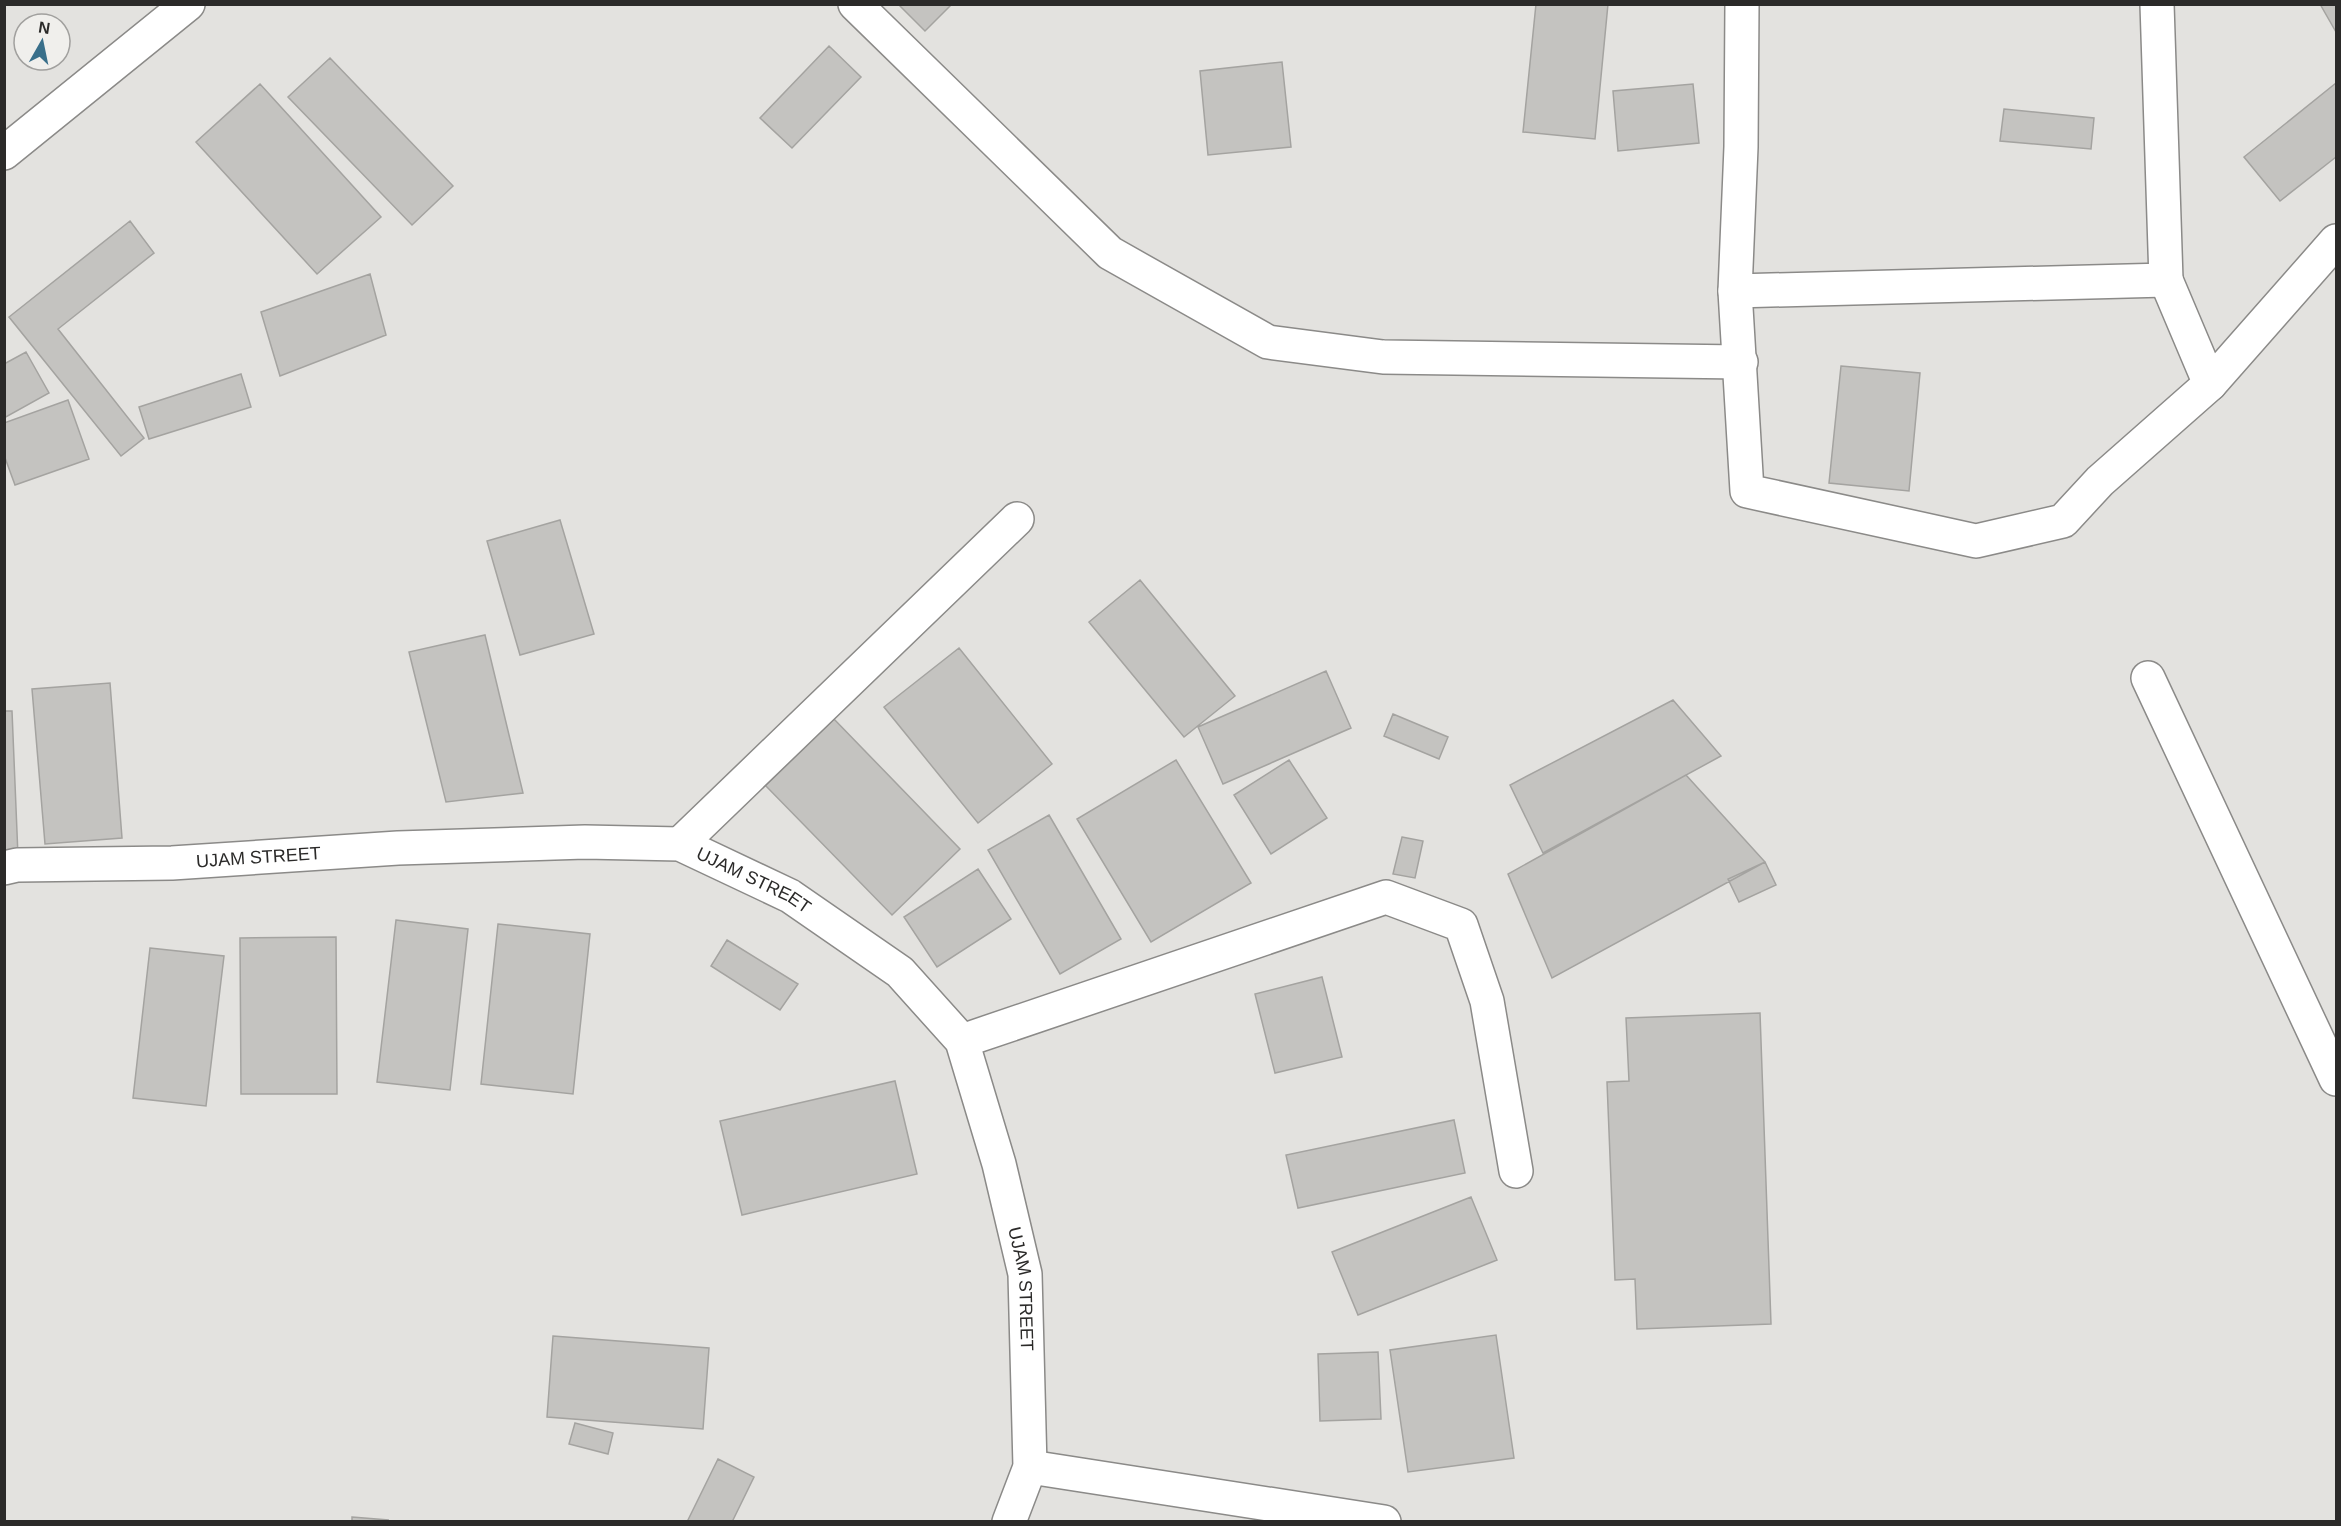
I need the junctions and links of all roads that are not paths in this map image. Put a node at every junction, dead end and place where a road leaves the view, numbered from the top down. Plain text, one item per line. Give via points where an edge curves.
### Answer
1 (188, 4) edge
2 (855, 4) edge
3 (1742, 4) edge
4 (2157, 4) edge
5 (4, 153) edge
6 (2337, 241) edge
7 (2166, 280) junction
8 (1735, 291) junction
9 (1741, 362) junction
10 (2210, 384) junction
11 (1017, 519) dead end
12 (2148, 678) dead end
13 (680, 844) junction
14 (4, 868) edge
15 (962, 1041) junction
16 (2337, 1080) edge
17 (1516, 1171) dead end
18 (1030, 1467) junction
19 (1009, 1521) edge
20 (1384, 1521) edge

1 - 5 street
2 - 9 street via 1110,253 1269,342 1383,357
3 - 8 street
4 - 7 street
6 - 10 street
7 - 8 street
7 - 10 street
8 - 9 street
9 - 10 street via 1747,491 1976,541 2063,521 2100,481
11 - 13 street
12 - 16 street
13 - 14 street, UJAM STREET via 585,842 410,848
13 - 15 street, UJAM STREET via 790,896 900,972
15 - 17 street via 1386,897 1461,925 1487,1001
15 - 18 street, UJAM STREET via 999,1164 1025,1274
18 - 19 street, UJAM STREET
18 - 20 street

